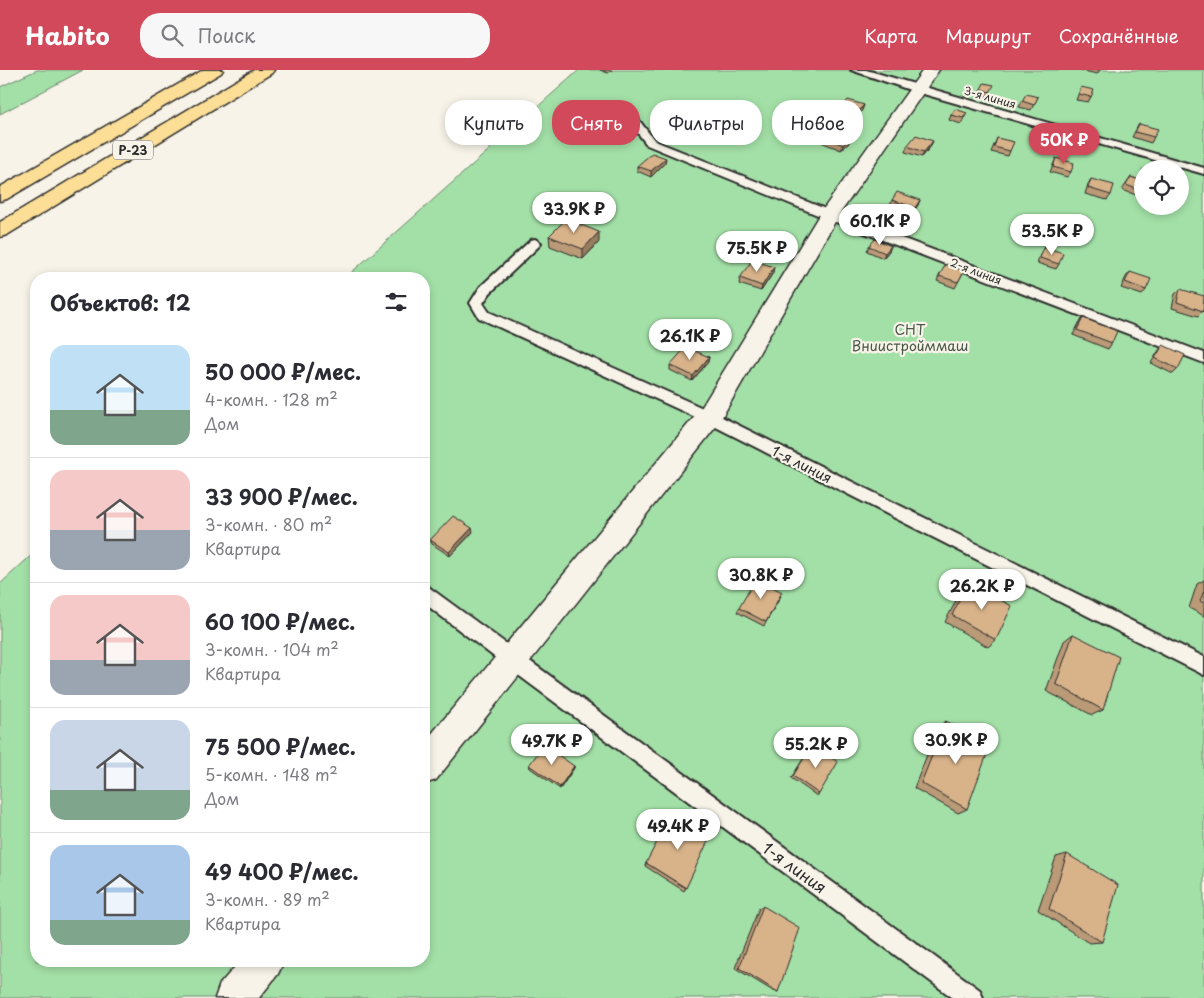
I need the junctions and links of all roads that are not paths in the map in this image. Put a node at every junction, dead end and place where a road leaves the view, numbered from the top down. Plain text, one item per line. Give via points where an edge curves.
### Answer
1 (215, 70) edge
2 (266, 70) edge
3 (856, 70) edge
4 (931, 70) edge
5 (916, 89) junction
6 (640, 129) edge
7 (1204, 172) edge
8 (0, 195) edge
9 (829, 214) junction
10 (0, 231) edge
11 (535, 243) dead end
12 (1204, 358) edge
13 (709, 416) junction
14 (430, 598) edge
15 (512, 660) junction
16 (1204, 666) edge
17 (430, 761) edge
18 (260, 967) edge
19 (234, 998) edge
20 (972, 998) edge

1 - 8 highway, Р-23
2 - 10 highway, Р-23
3 - 5 lane, 3-я линия
4 - 5 street
5 - 7 lane, 3-я линия
5 - 9 street
6 - 9 lane, 2-я линия via 651,143
9 - 12 lane, 2-я линия
9 - 13 street
11 - 13 lane, 1-я линия via 485,290 476,303 484,315
13 - 15 street
13 - 16 lane, 1-я линия
14 - 15 lane, 1-я линия
15 - 17 street
15 - 20 lane, 1-я линия
18 - 19 street

